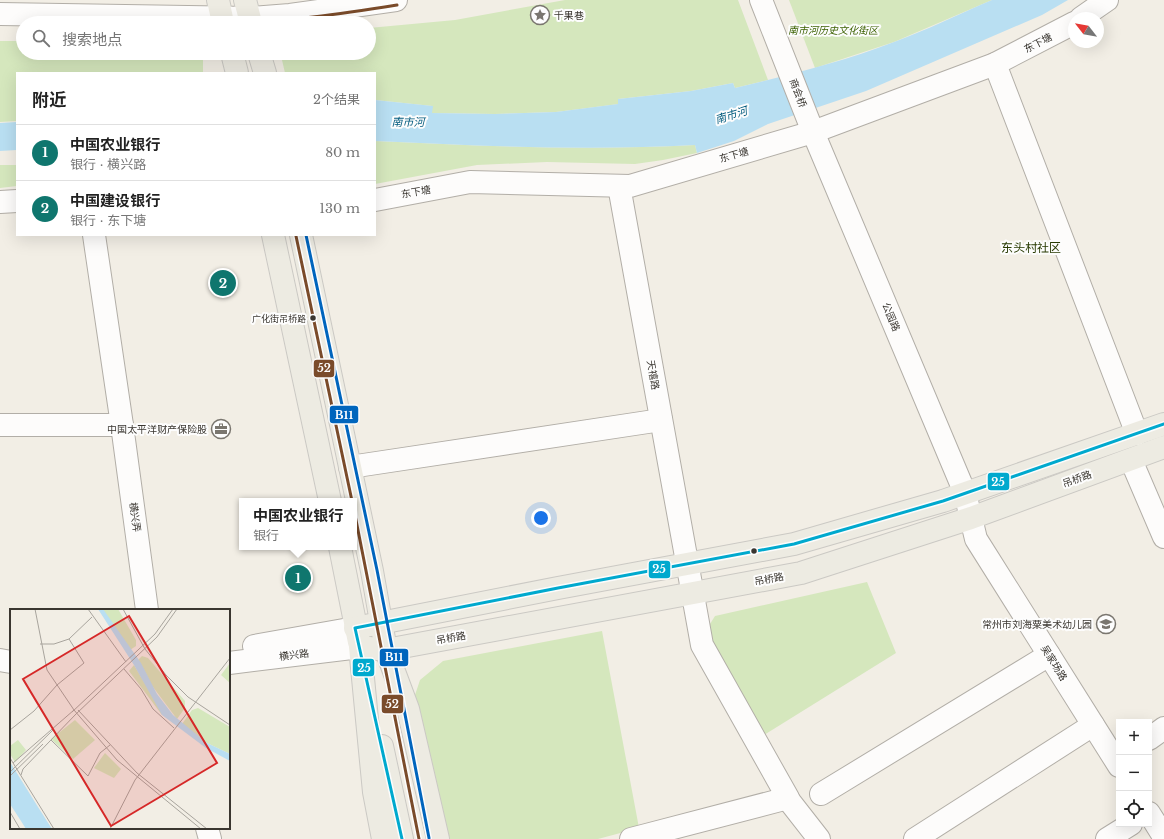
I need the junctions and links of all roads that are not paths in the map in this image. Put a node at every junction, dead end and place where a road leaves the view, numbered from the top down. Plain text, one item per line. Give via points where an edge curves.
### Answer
1 (396, 0) edge
2 (762, 0) edge
3 (1107, 0) edge
4 (1090, 12) edge
5 (0, 14) edge
6 (221, 14) edge
7 (249, 14) edge
8 (1068, 26) edge
9 (234, 60) edge
10 (261, 60) edge
11 (995, 64) junction
12 (237, 72) edge
13 (265, 72) edge
14 (810, 125) junction
15 (619, 186) junction
16 (16, 200) edge
17 (376, 200) edge
18 (0, 202) edge
19 (94, 236) edge
20 (273, 236) edge
21 (300, 236) edge
22 (661, 420) junction
23 (1164, 424) edge
24 (0, 425) edge
25 (122, 425) junction
26 (1137, 434) junction
27 (1164, 447) edge
28 (1131, 460) junction
29 (350, 467) junction
30 (965, 494) junction
31 (329, 498) edge
32 (357, 498) edge
33 (357, 500) edge
34 (971, 518) junction
35 (1164, 537) edge
36 (341, 550) edge
37 (688, 564) junction
38 (693, 593) junction
39 (147, 609) edge
40 (382, 624) junction
41 (358, 638) junction
42 (0, 648) edge
43 (10, 650) edge
44 (230, 650) edge
45 (386, 650) junction
46 (1049, 655) junction
47 (0, 660) edge
48 (10, 662) edge
49 (230, 663) edge
50 (1093, 725) junction
51 (1164, 728) edge
52 (1152, 737) edge
53 (1116, 761) edge
54 (821, 794) dead end
55 (787, 798) junction
56 (1126, 827) edge
57 (207, 829) edge
58 (210, 839) edge
59 (383, 839) edge
60 (402, 839) edge
61 (424, 839) edge
62 (438, 839) edge
63 (631, 839) edge
64 (819, 839) edge
65 (915, 839) edge
66 (1107, 839) edge

1 - 7 street via 290,15
2 - 14 street, 商会桥
3 - 4 street
5 - 6 street
6 - 7 street
8 - 11 street, 东下塘
9 - 12 main road
10 - 13 main road
11 - 14 street, 东下塘
11 - 26 street
14 - 15 street, 东下塘 via 630,186
14 - 30 street, 公园路
15 - 17 street, 东下塘 via 470,182
15 - 22 street, 天禧路
16 - 18 street
19 - 25 street, 横兴弄
20 - 31 main road
21 - 29 main road
22 - 29 street
22 - 37 street, 天禧路
23 - 26 main road
24 - 25 street
25 - 39 street, 横兴弄
26 - 30 main road
27 - 28 main road, 吊桥路
28 - 34 main road, 吊桥路
28 - 35 street
29 - 32 main road
30 - 34 street, 公园路
30 - 37 main road via 794,544
33 - 40 main road
34 - 38 main road, 吊桥路 via 801,573
34 - 46 street, 吴家场路 via 976,539
36 - 41 main road
37 - 38 street, 天禧路
37 - 40 main road
38 - 45 main road, 吊桥路
38 - 55 street, 天禧路 via 702,645
40 - 41 main road
40 - 45 main road
41 - 44 street, 横兴路
41 - 45 main road, 吊桥路
41 - 49 street, 横兴路
41 - 59 main road via 374,792
41 - 60 main road
42 - 43 street
45 - 61 main road
45 - 62 main road via 408,708
46 - 50 street, 吴家场路
46 - 54 street
47 - 48 street
50 - 53 street, 吴家场路
50 - 65 street
51 - 52 street
55 - 63 street
55 - 64 street, 天禧路
56 - 66 street
57 - 58 street

